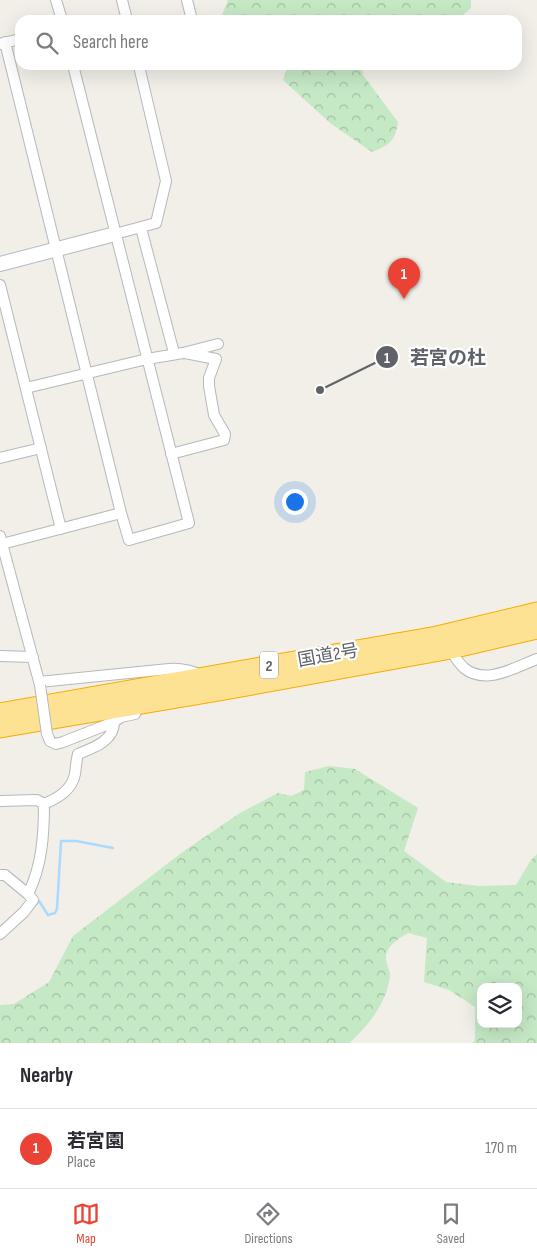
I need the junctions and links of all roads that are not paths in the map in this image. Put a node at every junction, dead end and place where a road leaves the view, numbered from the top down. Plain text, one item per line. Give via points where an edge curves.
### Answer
1 (56, 0) edge
2 (122, 0) edge
3 (187, 0) edge
4 (60, 15) edge
5 (126, 15) edge
6 (191, 15) edge
7 (15, 39) edge
8 (2, 43) edge
9 (75, 70) edge
10 (140, 70) edge
11 (141, 228) junction
12 (115, 234) junction
13 (56, 250) junction
14 (0, 264) edge
15 (0, 285) edge
16 (218, 344) dead end
17 (178, 353) junction
18 (147, 359) junction
19 (87, 373) junction
20 (26, 388) junction
21 (41, 448) junction
22 (171, 454) junction
23 (0, 458) edge
24 (121, 513) junction
25 (61, 530) junction
26 (1, 540) edge
27 (537, 612) edge
28 (537, 629) edge
29 (452, 649) junction
30 (0, 656) edge
31 (33, 657) junction
32 (537, 659) edge
33 (204, 676) junction
34 (40, 683) junction
35 (194, 696) junction
36 (0, 713) edge
37 (114, 722) junction
38 (0, 728) edge
39 (0, 801) edge
40 (44, 804) junction
41 (0, 875) edge
42 (28, 894) junction
43 (0, 934) edge

1 - 4 street
2 - 5 street
3 - 6 street
7 - 8 street
8 - 13 street
9 - 12 street
10 - 11 street via 166,181 156,224
11 - 12 street
11 - 17 street
12 - 13 street
12 - 18 street
13 - 14 street
13 - 19 street
15 - 20 street
16 - 17 street
17 - 18 street
17 - 22 street via 216,359 209,386 214,415 225,434 224,440
18 - 19 street
18 - 22 street
19 - 20 street
19 - 24 street
20 - 21 street
21 - 23 street
21 - 25 street
22 - 24 street via 189,523 129,540
24 - 25 street
25 - 26 street
26 - 31 street
27 - 33 highway, 国道2号 / 2 via 437,636
28 - 29 highway, 国道2号 / 2
29 - 32 street via 454,658 471,673 484,676
29 - 35 highway, 国道2号 / 2
30 - 31 street
31 - 34 street
33 - 34 street via 181,668
33 - 36 highway, 国道2号 / 2
34 - 37 street, bridge via 50,741 56,744 63,742
35 - 37 street via 184,704 121,717
35 - 38 highway, 国道2号 / 2
37 - 40 street via 114,729 107,739 78,754 70,787
39 - 40 street via 37,800
40 - 42 street via 44,839
41 - 42 street via 5,875
42 - 43 street via 33,900

